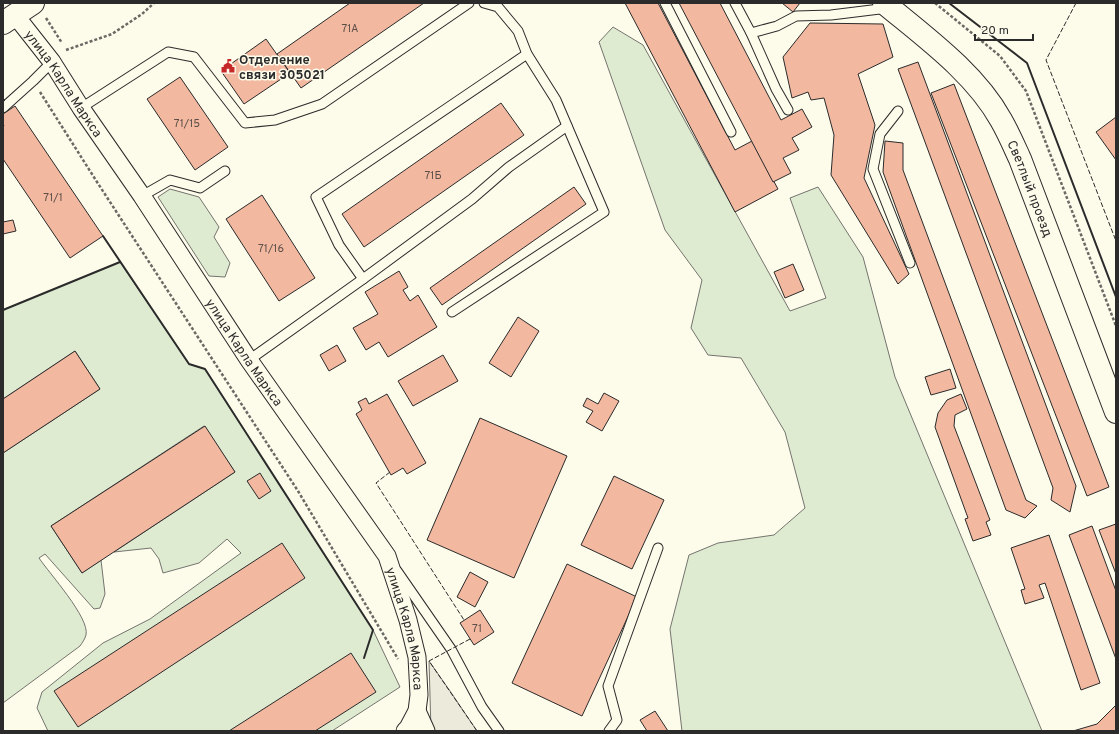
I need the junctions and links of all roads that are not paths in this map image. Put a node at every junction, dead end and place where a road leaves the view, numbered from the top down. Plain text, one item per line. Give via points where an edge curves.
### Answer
1 (468, 3) edge
2 (484, 3) edge
3 (665, 3) edge
4 (735, 3) edge
5 (887, 5) edge
6 (39, 10) edge
7 (9, 19) edge
8 (751, 33) junction
9 (527, 54) junction
10 (52, 62) junction
11 (3, 108) edge
12 (81, 108) junction
13 (788, 110) dead end
14 (898, 111) dead end
15 (567, 126) junction
16 (731, 132) dead end
17 (225, 171) dead end
18 (142, 196) junction
19 (910, 263) dead end
20 (363, 279) junction
21 (452, 312) dead end
22 (249, 360) junction
23 (1116, 412) edge
24 (658, 548) dead end
25 (388, 556) junction
26 (417, 711) junction
27 (405, 731) edge
28 (426, 731) edge
29 (499, 731) edge
30 (609, 731) edge

1 - 12 lane via 322,104 275,120 244,123 194,57 168,52
2 - 9 lane via 498,7 518,31
3 - 16 lane
4 - 8 lane
5 - 8 lane via 831,15 796,16 777,26
5 - 23 street, Светлый проезд via 961,68 984,94 1001,120 1020,159
6 - 7 street, улица Карла Маркса
7 - 10 street, улица Карла Маркса
8 - 13 lane
9 - 15 lane via 556,100
9 - 20 lane via 316,198 339,245
10 - 11 lane
10 - 12 street, улица Карла Маркса
12 - 18 street, улица Карла Маркса
14 - 19 lane via 880,134 873,169
15 - 20 lane
15 - 21 lane via 604,212
17 - 18 lane via 200,188 170,180
18 - 22 street, улица Карла Маркса
20 - 22 lane
22 - 25 street, улица Карла Маркса
24 - 30 lane via 608,686 618,720
25 - 26 street, улица Карла Маркса via 417,657
25 - 29 lane via 451,649 482,707
26 - 27 street, улица Карла Маркса
26 - 28 street, улица Карла Маркса

